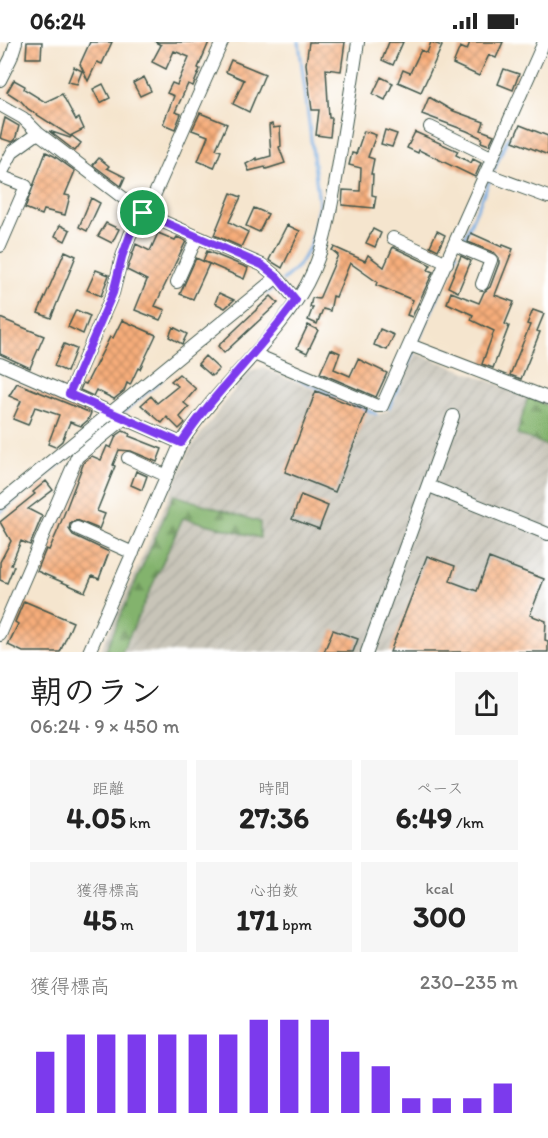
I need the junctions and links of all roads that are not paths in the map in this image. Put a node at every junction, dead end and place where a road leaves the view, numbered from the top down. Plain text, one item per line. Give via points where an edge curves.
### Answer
1 (16, 42) edge
2 (222, 42) edge
3 (358, 42) edge
4 (544, 42) edge
5 (0, 80) edge
6 (0, 105) edge
7 (430, 127) dead end
8 (38, 133) junction
9 (493, 158) junction
10 (486, 174) junction
11 (0, 176) edge
12 (548, 197) edge
13 (143, 213) junction
14 (197, 237) junction
15 (393, 237) dead end
16 (455, 245) junction
17 (0, 246) edge
18 (447, 263) junction
19 (280, 280) junction
20 (177, 282) dead end
21 (482, 284) dead end
22 (296, 300) junction
23 (410, 345) junction
24 (254, 354) junction
25 (0, 364) edge
26 (69, 394) junction
27 (548, 398) edge
28 (118, 415) junction
29 (453, 416) dead end
30 (181, 443) junction
31 (128, 458) dead end
32 (166, 476) junction
33 (429, 486) junction
34 (0, 503) edge
35 (77, 528) dead end
36 (548, 534) edge
37 (133, 553) junction
38 (0, 635) edge
39 (89, 652) edge
40 (367, 652) edge

1 - 5 street
2 - 13 street
3 - 22 street via 326,234 312,274
4 - 9 street
6 - 8 street via 23,118
7 - 9 street
8 - 11 street via 13,152
8 - 13 street
9 - 10 street
10 - 12 street
10 - 16 street
11 - 17 street via 26,186
13 - 14 street
13 - 26 street via 130,235 113,293
14 - 19 street via 262,265
14 - 20 street
15 - 18 street
16 - 18 street
16 - 21 street via 491,261
18 - 23 street
19 - 22 street
19 - 28 street
22 - 24 street
23 - 24 street via 382,405 377,406
23 - 27 street
24 - 30 street via 195,421
25 - 26 street
26 - 28 street
28 - 30 street
28 - 34 street
28 - 38 street via 77,457
29 - 33 street
30 - 32 street
31 - 32 street
32 - 37 street
33 - 36 street
33 - 40 street
35 - 37 street
37 - 39 street

